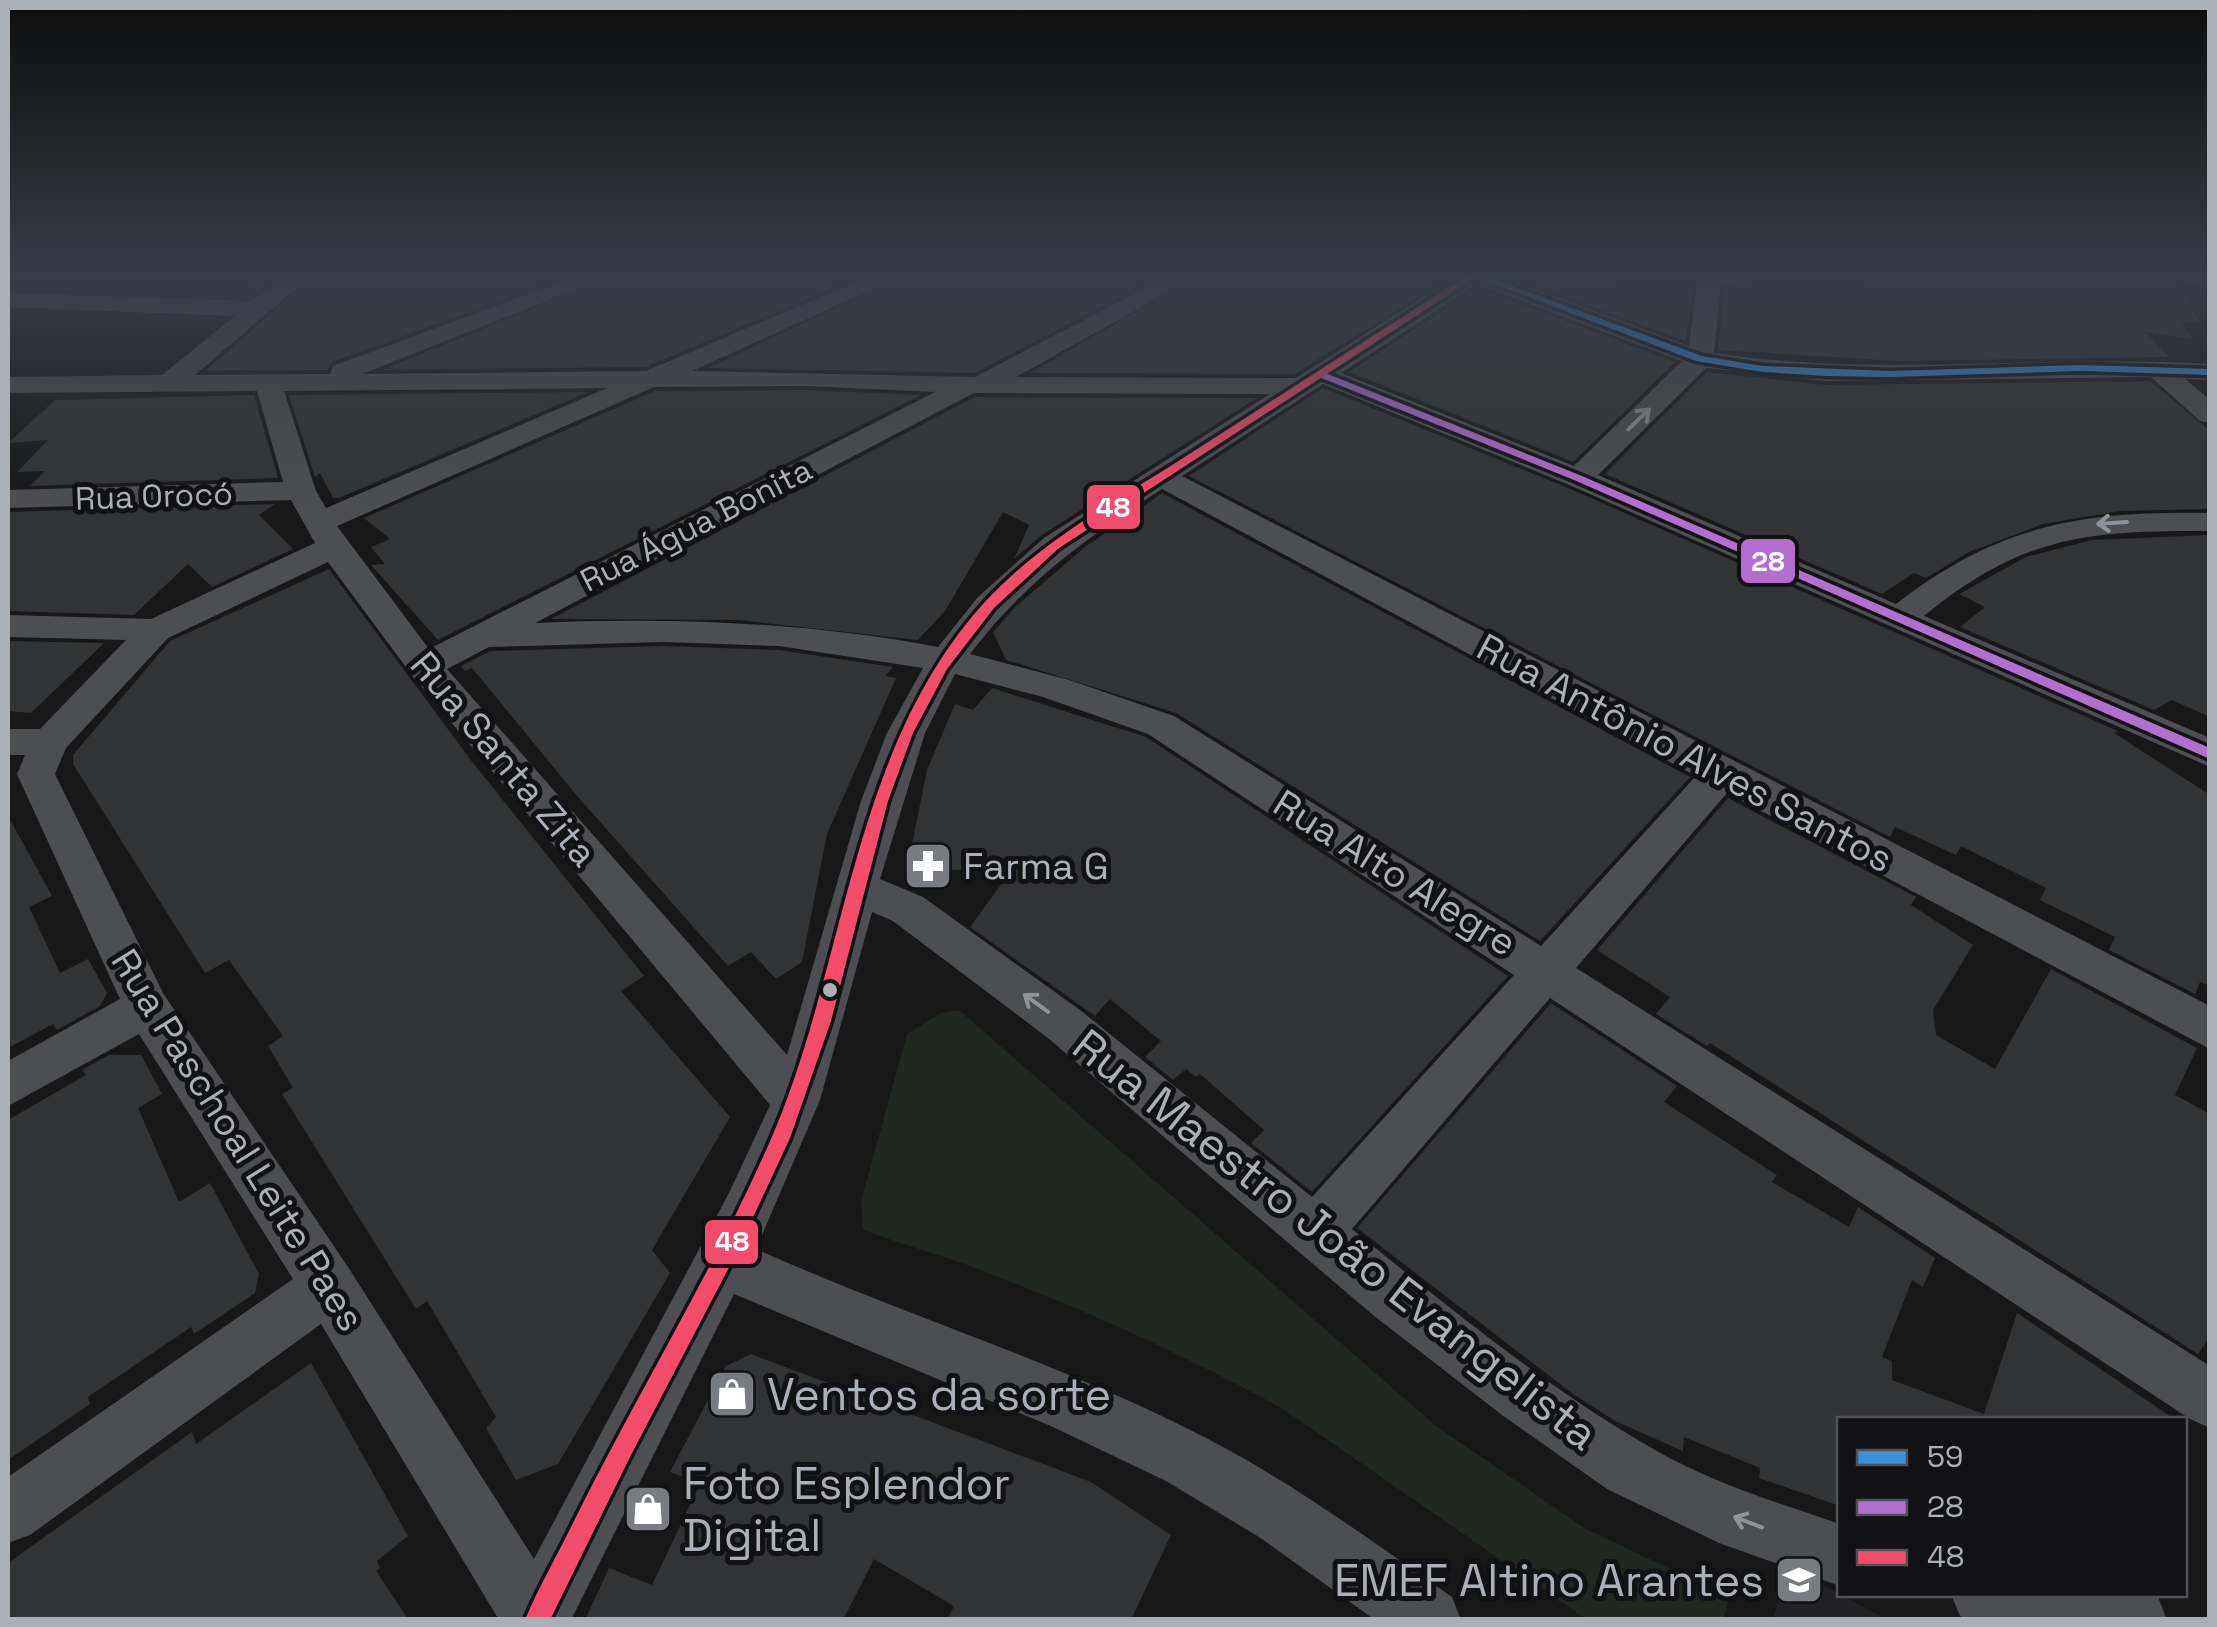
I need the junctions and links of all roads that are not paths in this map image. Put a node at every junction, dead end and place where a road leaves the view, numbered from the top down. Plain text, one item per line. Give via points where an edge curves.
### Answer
1 (204, 353) edge
2 (391, 353) edge
3 (713, 353) edge
4 (1036, 353) edge
5 (1354, 353) edge
6 (1684, 353) edge
7 (1701, 353) edge
8 (1700, 359) junction
9 (2158, 369) junction
10 (2210, 372) edge
11 (1313, 380) junction
12 (650, 381) junction
13 (314, 382) junction
14 (268, 383) junction
15 (168, 384) junction
16 (975, 385) junction
17 (8, 386) edge
18 (2210, 415) edge
19 (1161, 476) junction
20 (1578, 478) junction
21 (8, 500) edge
22 (317, 520) junction
23 (2210, 522) edge
24 (1900, 618) junction
25 (8, 626) edge
26 (156, 630) junction
27 (480, 636) junction
28 (943, 661) junction
29 (424, 666) junction
30 (29, 742) edge
31 (2210, 754) edge
32 (1723, 770) junction
33 (24, 799) edge
34 (854, 886) junction
35 (1546, 970) junction
36 (147, 1007) junction
37 (2210, 1029) edge
38 (8, 1085) edge
39 (796, 1100) junction
40 (1314, 1232) junction
41 (726, 1262) junction
42 (329, 1286) junction
43 (2210, 1399) edge
44 (8, 1513) edge
45 (1837, 1554) edge
46 (2000, 1597) edge
47 (537, 1620) edge
48 (1428, 1620) edge
49 (2135, 1620) edge

1 - 15 street
2 - 13 street
3 - 12 street, Rua Paschoal Leite Paes
4 - 16 street, Rua Água Bonita
5 - 11 street
6 - 8 street
7 - 8 street
8 - 9 street via 1828,372
20 -> 8 street
9 - 10 street
9 - 18 street
11 - 16 street
11 - 19 street
11 - 20 street
12 - 13 street
12 - 16 street
12 - 22 street, Rua Paschoal Leite Paes
13 - 14 street
14 - 15 street
14 - 22 street, Rua Santa Zita
15 - 17 street
16 - 27 street, Rua Água Bonita
19 - 28 street via 1022,570
19 - 32 street, Rua Antônio Alves Santos
20 - 24 street
21 - 22 street, Rua Orocó
22 - 26 street, Rua Paschoal Leite Paes
22 - 29 street, Rua Santa Zita
23 -> 24 street via 2151,520 2035,533 1996,550
24 - 31 street
25 - 26 street
26 - 30 street, Rua Paschoal Leite Paes
27 - 28 street, Rua Alto Alegre via 724,632
27 - 29 street, Rua Água Bonita
28 - 34 street via 882,787
28 - 35 street, Rua Alto Alegre via 1047,684 1160,725
29 - 39 street, Rua Santa Zita
30 - 33 street, Rua Paschoal Leite Paes via 38,760
32 - 35 street
32 - 37 street, Rua Antônio Alves Santos
33 - 36 street, Rua Paschoal Leite Paes
34 - 39 street
40 -> 34 street, Rua Maestro João Evangelista via 1064,1024 908,909
35 - 40 street
35 - 43 street, Rua Alto Alegre
36 - 38 street
36 - 42 street, Rua Paschoal Leite Paes
39 - 41 street
45 -> 40 street, Rua Maestro João Evangelista via 1742,1521 1628,1468 1522,1396
41 - 47 street via 650,1394
41 - 48 street via 1188,1460
42 - 44 street
42 - 47 street, Rua Paschoal Leite Paes
46 - 49 street

